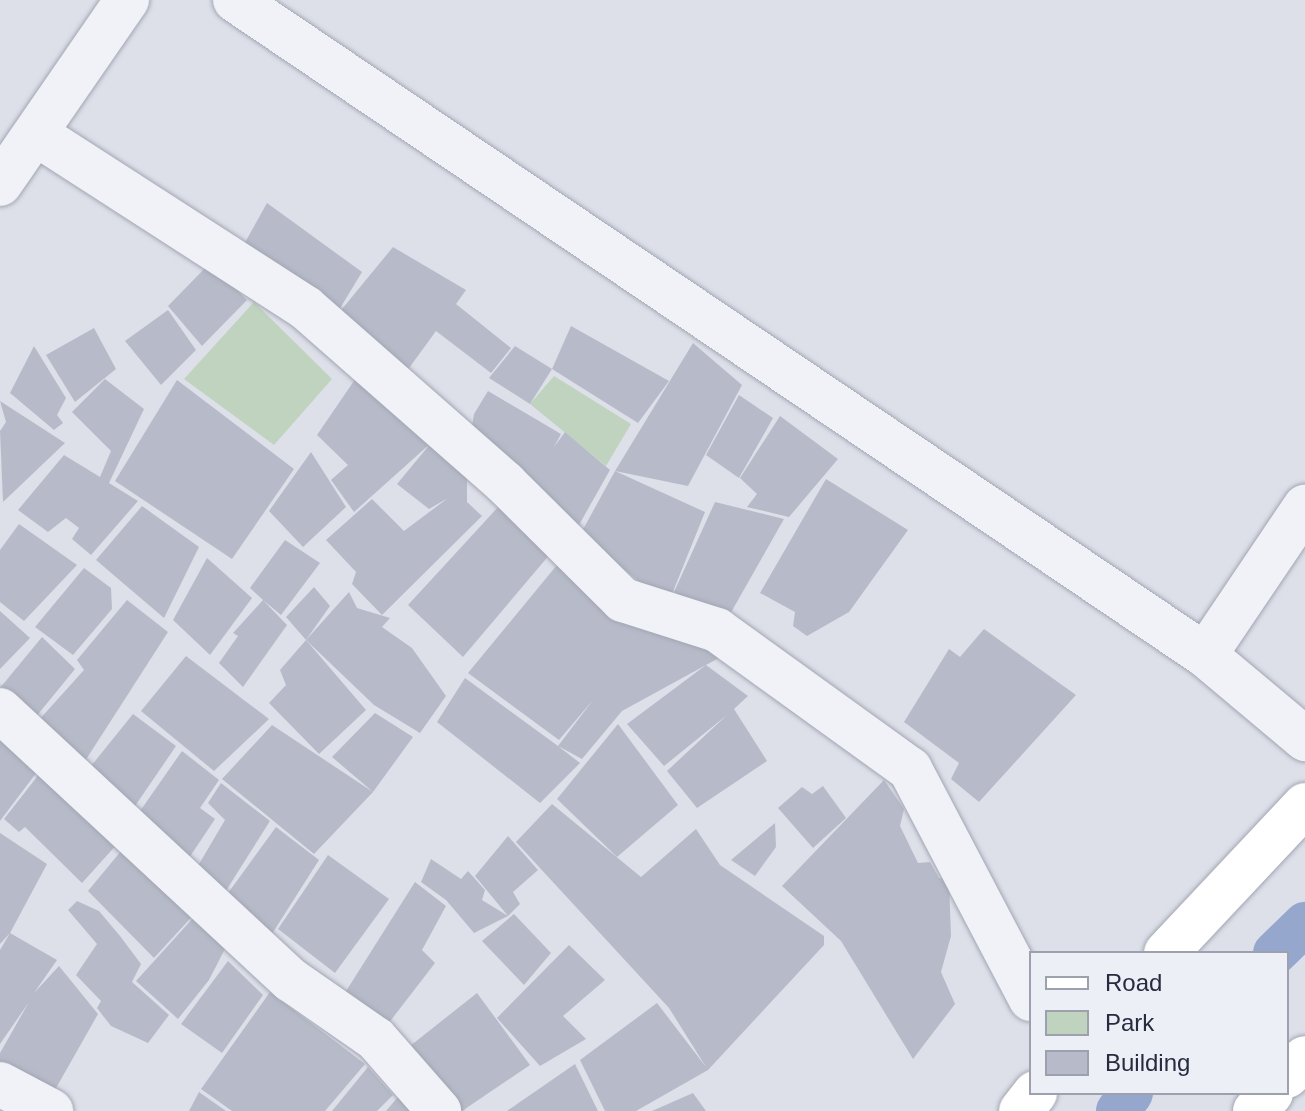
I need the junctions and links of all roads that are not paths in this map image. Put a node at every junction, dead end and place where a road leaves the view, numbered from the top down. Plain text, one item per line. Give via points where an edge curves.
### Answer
1 (127, 0) edge
2 (253, 5) edge
3 (36, 134) junction
4 (0, 184) edge
5 (1305, 507) edge
6 (1205, 655) junction
7 (0, 710) edge
8 (1305, 739) edge
9 (1305, 805) edge
10 (1168, 951) edge
11 (1029, 995) edge
12 (1305, 1058) edge
13 (1289, 1074) edge
14 (0, 1084) edge
15 (1033, 1095) edge
16 (1269, 1095) edge
17 (51, 1111) edge
18 (439, 1111) edge
19 (1021, 1111) edge
20 (1255, 1111) edge

1 - 3 street
2 - 6 street
3 - 4 street
3 - 11 street via 306,308 505,483 623,600 717,630 910,769
5 - 6 street
6 - 8 street
7 - 18 street via 291,980 376,1039
9 - 10 main road
12 - 13 main road
14 - 17 street
15 - 19 main road
16 - 20 main road

